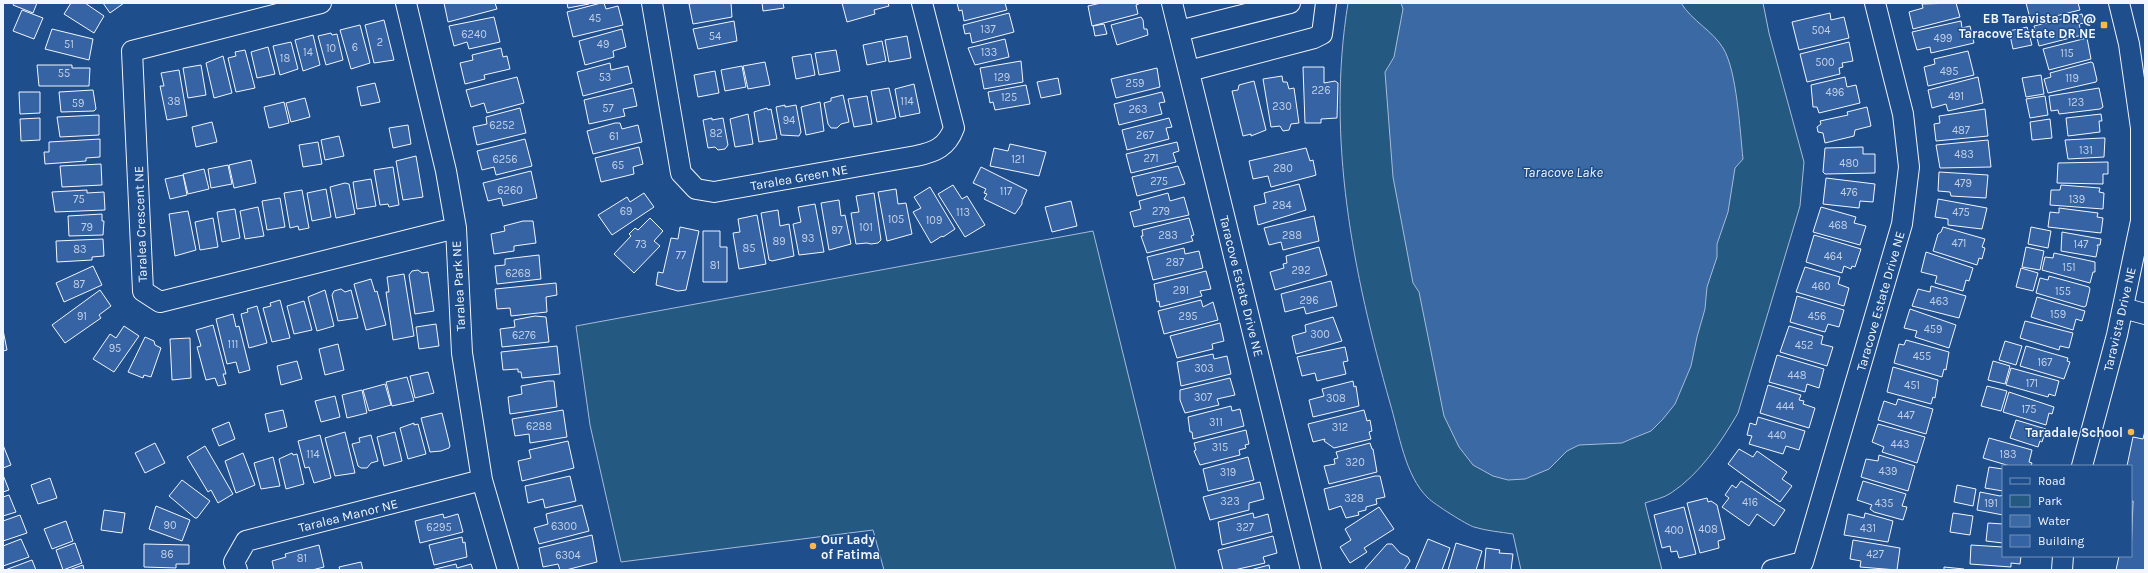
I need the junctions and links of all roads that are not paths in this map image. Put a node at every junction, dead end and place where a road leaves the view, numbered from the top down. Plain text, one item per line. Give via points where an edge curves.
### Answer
1 (321, 3) edge
2 (406, 3) edge
3 (652, 3) edge
4 (922, 3) edge
5 (1172, 3) edge
6 (1290, 3) edge
7 (1326, 3) edge
8 (1875, 3) edge
9 (2119, 3) edge
10 (1179, 31) junction
11 (1189, 71) junction
12 (456, 228) junction
13 (2123, 308) junction
14 (2145, 314) edge
15 (2082, 465) edge
16 (482, 480) junction
17 (2063, 557) edge
18 (237, 570) edge
19 (508, 570) edge
20 (1311, 570) edge
21 (1772, 570) edge
22 (2062, 570) edge

1 - 12 street, Taralea Crescent NE via 132,51 143,290 160,302
2 - 12 street, Taralea Park NE via 446,172
3 - 4 street, Taralea Green NE via 681,173 696,190 714,192 916,156 934,152 944,146 954,128
5 - 10 street, Taracove Estate Drive NE
6 - 10 street
7 - 11 street via 1322,34 1314,38
8 - 21 street, Taracove Estate Drive NE via 1903,114 1909,167 1902,224 1804,562
9 - 13 street, Taravista Drive NE via 2129,44 2141,128 2141,221
10 - 11 street, Taracove Estate Drive NE
11 - 20 street, Taracove Estate Drive NE
12 - 16 street, Taralea Park NE via 462,353
13 - 14 street
13 - 15 street, Taravista Drive NE
16 - 18 street, Taralea Manor NE via 246,541 234,562
16 - 19 street, Taralea Park NE
17 - 22 street

